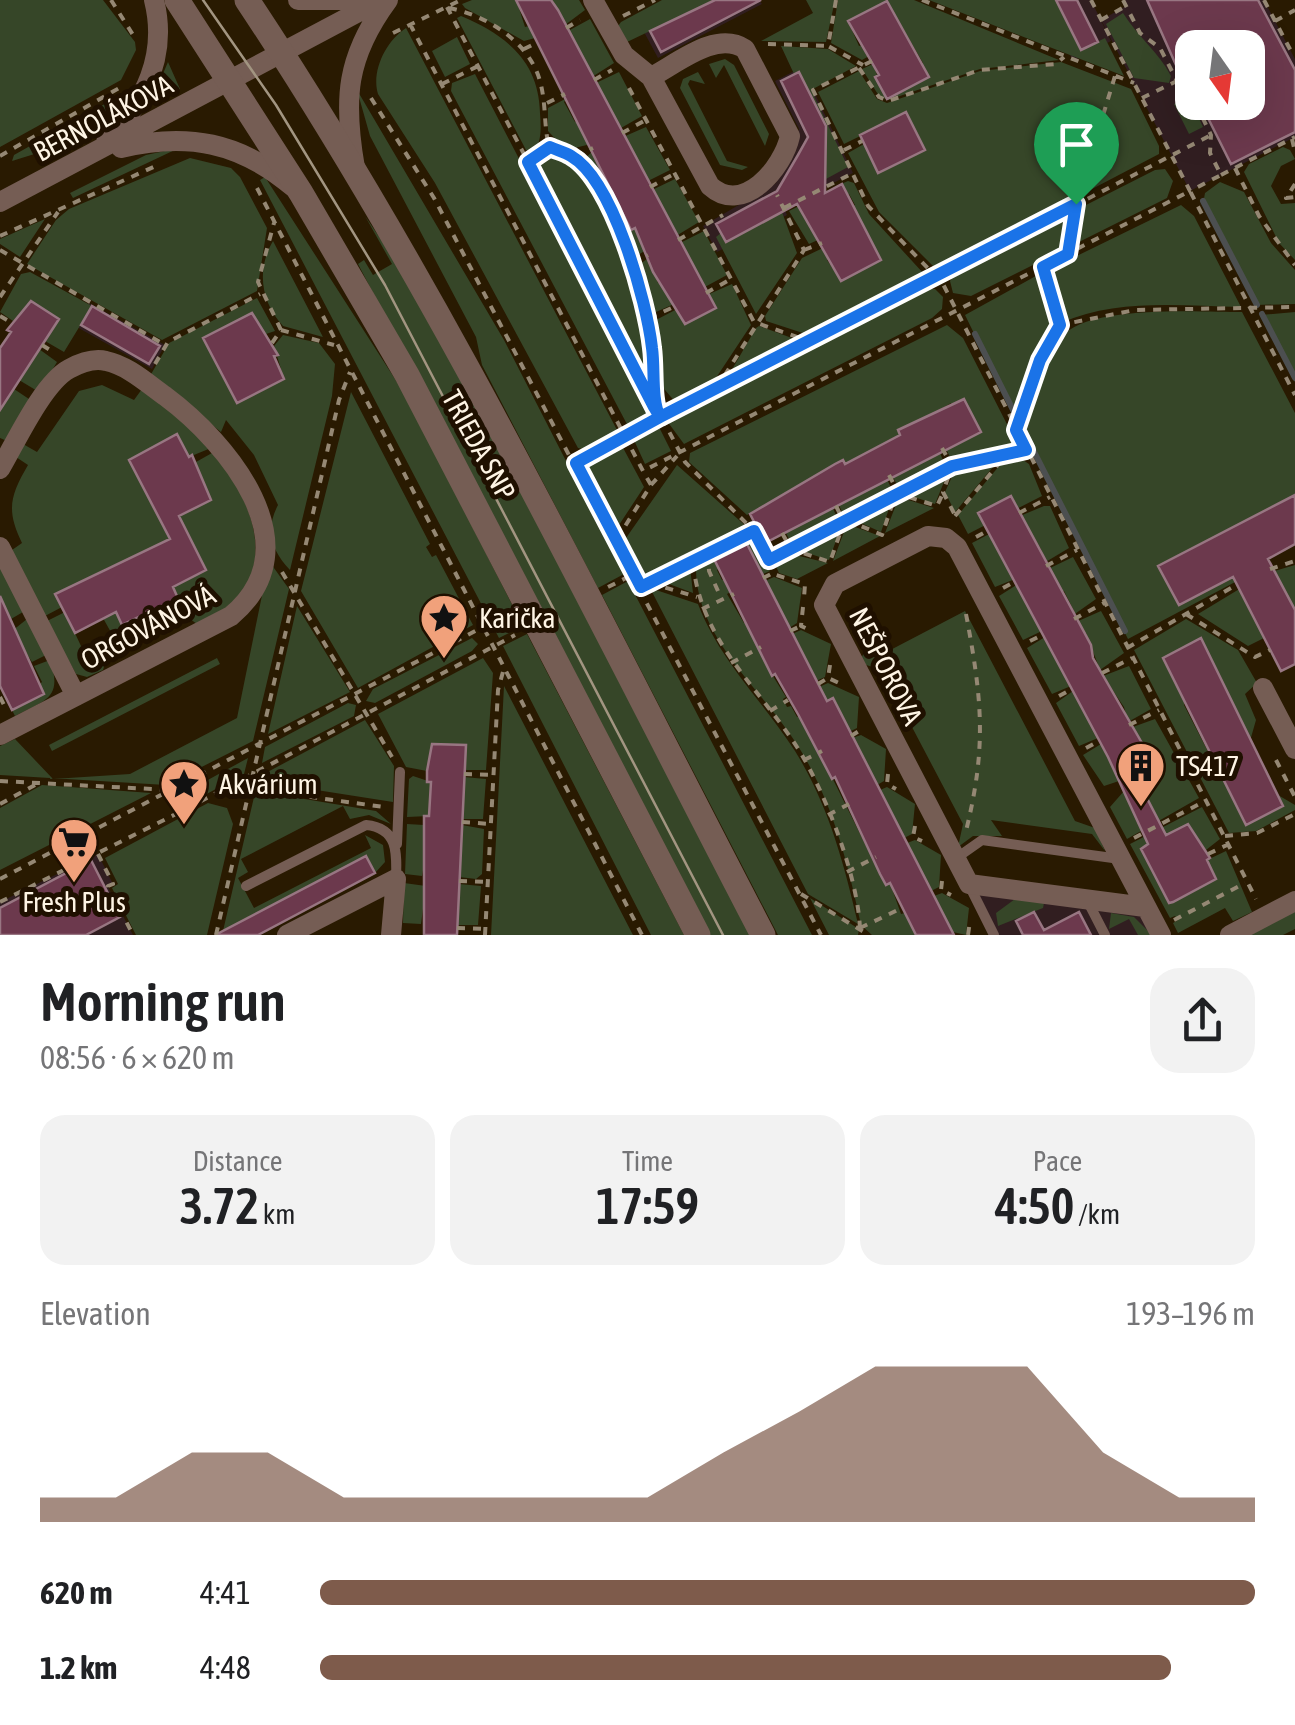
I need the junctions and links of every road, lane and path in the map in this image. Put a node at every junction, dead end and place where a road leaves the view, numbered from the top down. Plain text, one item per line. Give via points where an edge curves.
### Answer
1 (111, 0) edge
2 (154, 0) edge
3 (178, 0) edge
4 (246, 0) edge
5 (298, 0) edge
6 (356, 0) edge
7 (384, 0) edge
8 (460, 0) edge
9 (654, 0) edge
10 (836, 0) edge
11 (922, 0) edge
12 (1091, 0) edge
13 (1123, 0) edge
14 (1264, 0) edge
15 (1126, 6) junction
16 (447, 7) junction
17 (1295, 10) edge
18 (974, 12) dead end
19 (596, 13) edge
20 (1101, 20) junction
21 (970, 21) junction
22 (1275, 21) junction
23 (410, 24) junction
24 (566, 28) dead end
25 (384, 42) dead end
26 (538, 42) dead end
27 (828, 46) junction
28 (138, 48) dead end
29 (524, 49) junction
30 (281, 54) junction
31 (750, 54) junction
32 (1294, 55) edge
33 (1064, 57) junction
34 (872, 61) dead end
35 (478, 66) junction
36 (861, 66) junction
37 (618, 67) dead end
38 (651, 76) junction
39 (1115, 76) junction
40 (1175, 77) edge
41 (130, 79) dead end
42 (594, 80) dead end
43 (230, 81) junction
44 (1175, 82) edge
45 (1134, 83) junction
46 (441, 85) junction
47 (368, 87) dead end
48 (565, 94) dead end
49 (1142, 98) junction
50 (545, 104) junction
51 (644, 120) dead end
52 (1205, 120) edge
53 (622, 133) dead end
54 (1213, 134) junction
55 (1294, 138) edge
56 (862, 140) dead end
57 (550, 147) junction
58 (593, 148) dead end
59 (842, 151) junction
60 (1295, 152) edge
61 (94, 154) junction
62 (0, 156) edge
63 (1172, 156) junction
64 (574, 157) junction
65 (164, 162) dead end
66 (528, 162) junction
67 (1235, 168) junction
68 (355, 170) junction
69 (853, 173) junction
70 (674, 174) dead end
71 (1221, 175) junction
72 (252, 180) dead end
73 (1295, 184) edge
74 (650, 187) dead end
75 (1190, 192) junction
76 (301, 194) junction
77 (1295, 197) edge
78 (621, 201) dead end
79 (0, 202) edge
80 (1076, 204) junction
81 (608, 206) junction
82 (60, 208) junction
83 (274, 220) junction
84 (0, 236) edge
85 (822, 242) dead end
86 (0, 250) edge
87 (804, 250) junction
88 (1068, 254) junction
89 (648, 255) dead end
90 (633, 263) junction
91 (21, 264) junction
92 (1295, 265) edge
93 (1043, 267) junction
94 (936, 276) junction
95 (731, 278) dead end
96 (706, 293) dead end
97 (260, 294) junction
98 (0, 297) edge
99 (676, 306) dead end
100 (1295, 307) edge
101 (1250, 309) junction
102 (956, 311) junction
103 (0, 316) edge
104 (649, 318) junction
105 (12, 324) dead end
106 (1060, 325) junction
107 (280, 330) junction
108 (272, 343) dead end
109 (166, 345) junction
110 (336, 346) junction
111 (350, 372) junction
112 (145, 382) junction
113 (716, 388) junction
114 (1295, 395) edge
115 (654, 407) junction
116 (660, 417) junction
117 (1016, 430) junction
118 (626, 435) junction
119 (942, 448) dead end
120 (1026, 450) junction
121 (680, 452) junction
122 (1007, 454) junction
123 (576, 463) junction
124 (952, 466) junction
125 (0, 469) edge
126 (644, 471) junction
127 (889, 475) dead end
128 (651, 486) junction
129 (943, 492) dead end
130 (897, 495) junction
131 (1050, 497) junction
132 (835, 504) dead end
133 (1018, 514) dead end
134 (955, 516) dead end
135 (846, 521) junction
136 (754, 531) junction
137 (782, 533) dead end
138 (616, 541) junction
139 (265, 547) junction
140 (0, 548) edge
141 (791, 549) junction
142 (1077, 550) junction
143 (708, 554) junction
144 (769, 560) junction
145 (693, 561) junction
146 (1295, 561) edge
147 (1046, 566) dead end
148 (1270, 569) dead end
149 (775, 572) junction
150 (634, 574) junction
151 (763, 578) dead end
152 (1016, 582) dead end
153 (650, 583) junction
154 (1238, 584) dead end
155 (641, 587) junction
156 (293, 590) junction
157 (996, 592) dead end
158 (734, 594) dead end
159 (590, 596) junction
160 (697, 597) junction
161 (722, 600) junction
162 (1104, 603) junction
163 (702, 609) junction
164 (966, 611) dead end
165 (1186, 614) junction
166 (1074, 619) dead end
167 (538, 623) junction
168 (801, 626) junction
169 (483, 627) junction
170 (790, 631) dead end
171 (818, 634) dead end
172 (1044, 634) dead end
173 (1024, 645) dead end
174 (493, 646) junction
175 (761, 647) dead end
176 (1128, 648) junction
177 (1270, 650) dead end
178 (1132, 658) junction
179 (831, 660) dead end
180 (731, 663) junction
181 (504, 668) junction
182 (1102, 673) dead end
183 (828, 678) junction
184 (818, 684) dead end
185 (845, 686) dead end
186 (1263, 688) dead end
187 (1072, 689) dead end
188 (356, 694) junction
189 (76, 696) junction
190 (788, 700) dead end
191 (1052, 700) dead end
192 (1159, 710) junction
193 (770, 711) junction
194 (368, 713) junction
195 (861, 713) dead end
196 (1129, 725) dead end
197 (0, 735) edge
198 (851, 736) dead end
199 (1099, 741) dead end
200 (258, 744) junction
201 (1295, 749) edge
202 (822, 751) dead end
203 (1079, 752) dead end
204 (804, 760) junction
205 (888, 766) dead end
206 (400, 772) joint
207 (253, 774) junction
208 (464, 774) dead end
209 (494, 775) junction
210 (0, 781) edge
211 (40, 782) junction
212 (887, 784) junction
213 (230, 786) junction
214 (249, 788) junction
215 (878, 788) dead end
216 (170, 790) junction
217 (902, 792) dead end
218 (1205, 801) junction
219 (0, 804) edge
220 (849, 804) dead end
221 (398, 809) junction
222 (828, 814) junction
223 (1295, 814) edge
224 (916, 818) dead end
225 (462, 822) dead end
226 (491, 824) junction
227 (914, 836) junction
228 (1223, 836) junction
229 (906, 841) dead end
230 (1228, 844) junction
231 (397, 845) junction
232 (930, 845) dead end
233 (98, 854) junction
234 (1118, 854) junction
235 (1208, 854) dead end
236 (876, 857) dead end
237 (949, 865) junction
238 (847, 872) junction
239 (0, 878) edge
240 (396, 879) junction
241 (459, 880) dead end
242 (488, 882) junction
243 (1247, 882) junction
244 (246, 886) dead end
245 (941, 890) junction
246 (962, 891) junction
247 (800, 893) junction
248 (933, 894) dead end
249 (1086, 900) junction
250 (1295, 901) edge
251 (0, 902) edge
252 (1146, 907) junction
253 (902, 908) dead end
254 (1267, 916) junction
255 (970, 920) dead end
256 (457, 928) dead end
257 (860, 928) junction
258 (1165, 928) edge
259 (486, 932) edge
260 (133, 935) edge
261 (216, 935) edge
262 (288, 935) edge
263 (391, 935) edge
264 (642, 935) edge
265 (698, 935) edge
266 (763, 935) edge
267 (821, 935) edge
268 (860, 935) edge
269 (869, 935) edge
270 (968, 935) edge
271 (994, 935) edge
272 (1105, 935) edge
273 (1230, 935) edge

1 - 28 path
2 - 61 street via 160,36 152,72 132,111
3 - 43 street, TRIEDA SNP
4 - 30 street, TRIEDA SNP
5 - 6 street
7 - 30 street, BERNOLÁKOVA
7 - 68 street via 360,42 349,84
8 - 16 path
9 - 19 path
10 - 27 path
11 - 21 path
12 - 20 path
13 - 15 path
14 - 22 path
15 - 20 path
15 - 40 path
16 - 23 path
16 - 29 path via 484,20
16 - 35 path
17 - 22 path
18 - 21 path
19 - 24 path
19 - 38 street via 630,63
20 - 45 path
21 - 33 path
22 - 32 path
23 - 25 path
23 - 46 path
26 - 29 path
27 - 31 path via 766,44
27 - 36 path
29 - 50 path
30 - 43 street, BERNOLÁKOVA
30 - 68 street, TRIEDA SNP
31 - 38 street via 734,43 716,43
31 - 38 street via 790,136 769,178 734,196 710,186
33 - 36 path via 1056,64 980,70 888,101 878,98
33 - 39 path
34 - 36 path
35 - 46 path
35 - 66 path
36 - 59 path via 813,90
37 - 42 path
39 - 45 path
39 - 80 path
41 - 62 path
43 - 61 street, BERNOLÁKOVA
43 - 76 street, TRIEDA SNP
44 - 49 path
45 - 49 path
46 - 118 path
47 - 123 path
48 - 50 path
49 - 63 path
50 - 57 path
51 - 53 path
52 - 54 path
54 - 63 path
54 - 71 path via 1210,153
55 - 60 path
55 - 67 path
56 - 59 path
57 - 64 path
57 - 66 path
58 - 64 path
59 - 69 path
61 - 76 street via 163,140 210,141 257,160
61 - 79 street, BERNOLÁKOVA
63 - 75 path
63 - 80 path
64 - 81 path
65 - 82 path
66 - 115 path
67 - 71 path
67 - 92 path
68 - 159 street, TRIEDA SNP via 458,344
69 - 87 path via 784,208
69 - 94 path via 876,216
70 - 74 path
71 - 75 path
72 - 83 path
73 - 77 path via 1286,198
75 - 88 path
75 - 101 path
76 - 167 street, TRIEDA SNP
78 - 81 path
80 - 88 path
80 - 94 path
81 - 90 path
82 - 84 path
82 - 91 path
83 - 97 path
83 - 110 path
85 - 87 path
86 - 91 path
87 - 113 path
88 - 93 path
89 - 90 path
90 - 104 path
91 - 98 path
91 - 109 path
93 - 102 path
93 - 106 path
94 - 102 path
94 - 113 path
95 - 96 path
97 - 107 path
97 - 109 path
99 - 104 path
100 - 101 path
101 - 106 path via 1135,310
101 - 114 path
102 - 117 path
102 - 121 path
103 - 105 path
104 - 115 path
106 - 117 path
107 - 108 path
107 - 110 path
109 - 112 path
110 - 111 path
111 - 156 path
111 - 169 path
112 - 125 street, ORGOVÁNOVÁ via 98,360 63,372
112 - 139 street, ORGOVÁNOVÁ via 231,456 256,501
113 - 116 path
115 - 116 path
116 - 118 path
116 - 121 path
117 - 120 path
118 - 123 path
118 - 126 path
119 - 124 path
120 - 122 path
120 - 131 path
121 - 126 path
121 - 128 path
121 - 136 path
122 - 124 path
122 - 134 path
123 - 138 path
124 - 130 path
126 - 128 path
127 - 130 path
128 - 138 path
129 - 130 path via 937,506
130 - 135 path
130 - 135 path via 882,534
131 - 133 path
131 - 142 path
132 - 135 path
135 - 141 path
135 - 141 path via 830,562
136 - 143 path
136 - 144 path
137 - 141 path
138 - 150 path
139 - 156 path
139 - 189 street, ORGOVÁNOVÁ via 251,594 231,616
140 - 189 street, ORGOVÁNOVÁ
141 - 144 path
142 - 147 path
142 - 162 path
143 - 145 path
143 - 161 path via 708,572
144 - 149 path
145 - 153 path
145 - 160 path
146 - 148 path
149 - 151 path
149 - 168 path via 805,584
150 - 155 path
150 - 159 path
152 - 157 path
153 - 155 path
153 - 160 path
154 - 165 path
155 - 247 path
156 - 188 path
156 - 200 path
158 - 161 path
159 - 266 street, TRIEDA SNP
160 - 163 path
161 - 163 path
162 - 166 path
162 - 176 path
163 - 180 path
164 - 237 path via 983,704 982,742 974,799
165 - 176 path
165 - 177 path via 1255,657
167 - 174 path
167 - 265 street, TRIEDA SNP
168 - 170 path
168 - 171 path
169 - 174 path
169 - 188 path
172 - 173 path
174 - 181 path
174 - 194 path
175 - 180 path
176 - 178 path
178 - 182 path
178 - 192 path
179 - 183 path
180 - 193 path
181 - 209 path
181 - 264 path
183 - 184 path
183 - 185 path
186 - 201 street
187 - 191 path
188 - 194 path
188 - 200 path
189 - 197 street, ORGOVÁNOVÁ
190 - 193 path
192 - 196 path
192 - 218 path
193 - 204 path
194 - 206 path
194 - 207 path
195 - 198 path via 860,732
199 - 203 path
200 - 207 path
200 - 216 path
202 - 204 path
204 - 222 path
205 - 212 path
206 - 221 lane
207 - 213 path
207 - 214 path
208 - 209 path
209 - 226 path
210 - 211 path
211 - 216 path
211 - 219 path
212 - 215 path
212 - 217 path
213 - 214 path
213 - 233 path
214 - 221 path
214 - 261 path
216 - 239 path
218 - 228 path
218 - 234 path
220 - 222 path
221 - 231 lane
222 - 238 path
223 - 228 path via 1257,834
224 - 227 path
225 - 226 path
226 - 242 path
227 - 229 path
227 - 232 path
228 - 230 path
230 - 235 path
230 - 243 path
231 - 240 lane
231 - 244 lane via 380,828 358,827
233 - 251 path
233 - 260 path
234 - 237 lane via 982,840
234 - 237 street, NEŠPOROVA via 957,547 934,534 835,584 824,606
234 - 252 street, NEŠPOROVA
236 - 238 path
237 - 245 path
237 - 246 street, NEŠPOROVA
238 - 257 path
240 - 262 street
240 - 263 street
241 - 242 path
242 - 259 path
243 - 254 path
243 - 258 path
245 - 246 path
245 - 248 path
246 - 249 street
246 - 271 lane
247 - 257 path
247 - 267 path
249 - 252 street
249 - 272 lane
250 - 254 street
252 - 258 street, NEŠPOROVA
253 - 257 path
254 - 273 street
255 - 270 path
256 - 259 path
257 - 268 path
257 - 269 path

